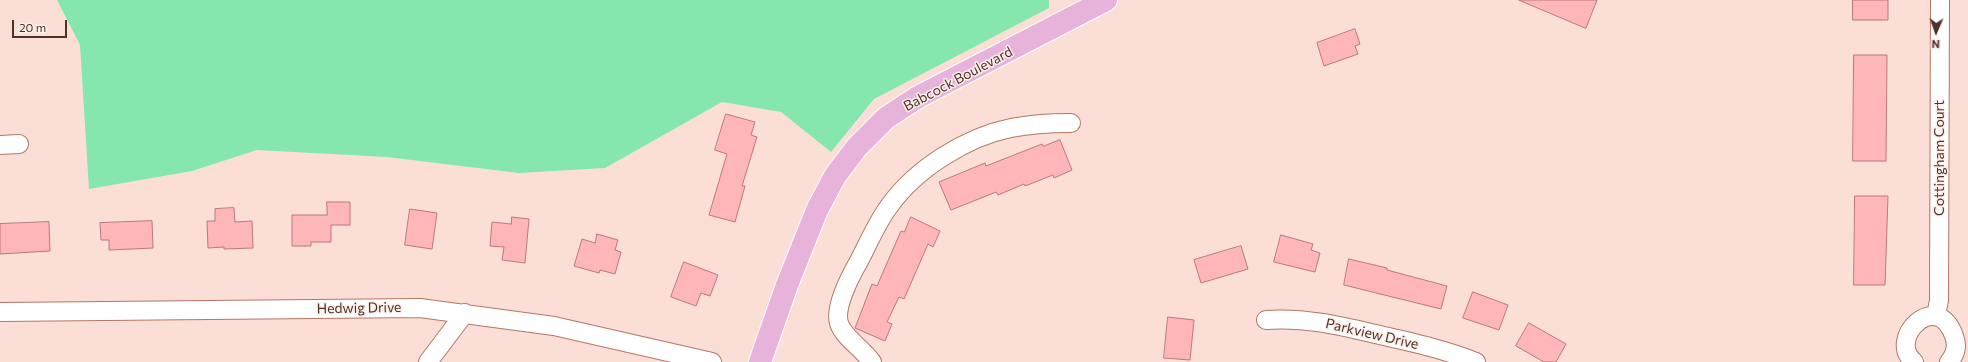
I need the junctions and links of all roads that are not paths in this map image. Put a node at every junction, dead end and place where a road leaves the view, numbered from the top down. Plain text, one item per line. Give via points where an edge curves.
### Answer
1 (1106, 0) edge
2 (1940, 0) edge
3 (1071, 123) dead end
4 (19, 144) dead end
5 (0, 145) edge
6 (0, 312) edge
7 (465, 314) junction
8 (1936, 316) junction
9 (1266, 320) dead end
10 (1954, 360) edge
11 (428, 362) edge
12 (712, 362) edge
13 (760, 362) edge
14 (872, 362) edge
15 (1476, 362) edge
16 (1914, 362) edge

1 - 13 main road, Babcock Boulevard via 918,97 886,118 857,147 835,176 817,210
2 - 8 street, Cottingham Court via 1939,300
3 - 14 street via 1009,128 976,140 928,166 889,205 857,264 838,311 839,324 845,335 855,342
4 - 5 street
6 - 7 street, Hedwig Drive via 420,308
7 - 11 street
7 - 12 street, Hedwig Drive via 554,326
8 - 10 street via 1948,324 1954,336
8 - 16 street via 1921,319 1910,331 1906,350
9 - 15 street, Parkview Drive via 1287,319 1338,326 1445,351

